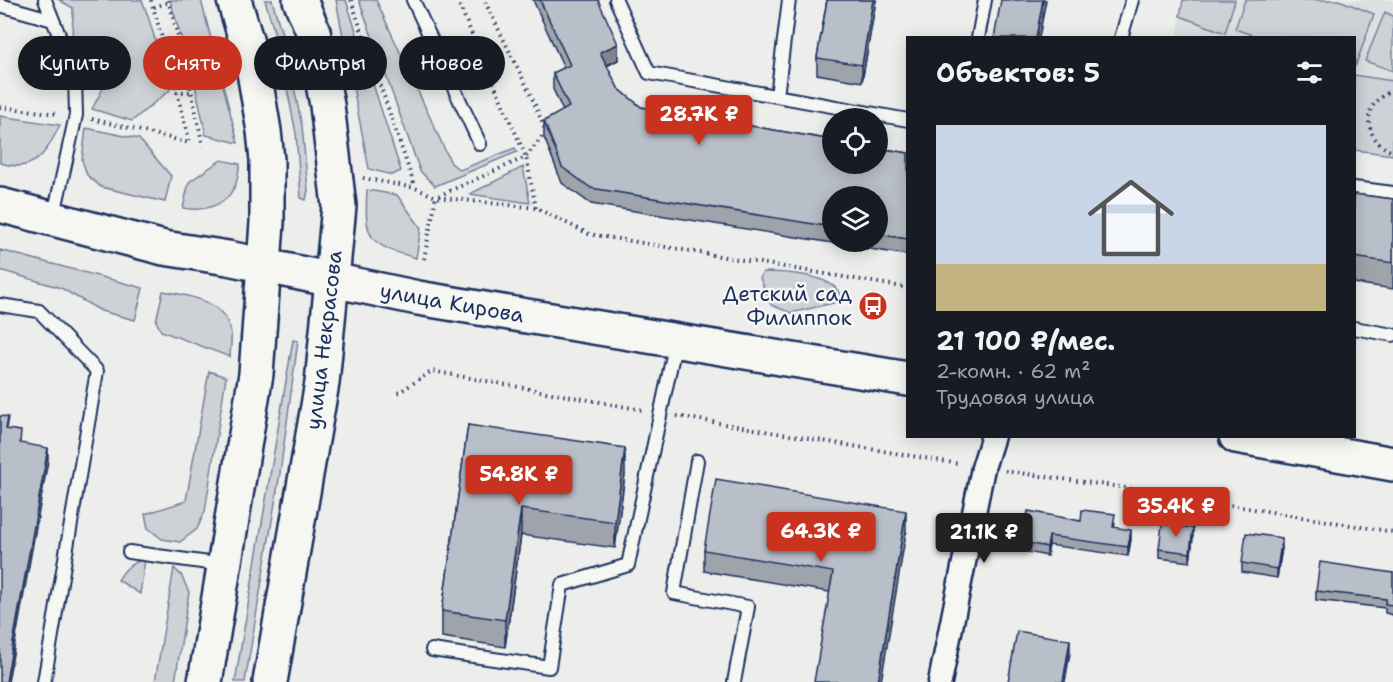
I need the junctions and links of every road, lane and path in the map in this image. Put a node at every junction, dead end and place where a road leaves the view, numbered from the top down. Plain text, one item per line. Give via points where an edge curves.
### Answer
1 (45, 0) edge
2 (151, 0) edge
3 (234, 0) edge
4 (300, 0) edge
5 (351, 0) edge
6 (413, 0) edge
7 (457, 0) edge
8 (484, 0) edge
9 (616, 0) edge
10 (789, 0) edge
11 (985, 0) edge
12 (1132, 0) edge
13 (168, 1) edge
14 (0, 5) edge
15 (154, 7) junction
16 (53, 20) junction
17 (162, 36) edge
18 (178, 36) edge
19 (978, 36) edge
20 (1122, 36) edge
21 (1393, 91) edge
22 (176, 92) joint
23 (191, 92) joint
24 (777, 96) junction
25 (906, 120) edge
26 (190, 143) dead end
27 (480, 144) dead end
28 (203, 146) dead end
29 (1393, 152) edge
30 (526, 157) junction
31 (356, 177) dead end
32 (415, 188) junction
33 (1356, 188) edge
34 (1393, 193) edge
35 (436, 197) junction
36 (0, 205) edge
37 (536, 208) junction
38 (53, 219) junction
39 (424, 259) dead end
40 (263, 266) junction
41 (333, 280) junction
42 (906, 288) edge
43 (0, 305) edge
44 (1356, 328) edge
45 (1393, 335) edge
46 (676, 341) junction
47 (906, 379) edge
48 (398, 393) dead end
49 (659, 413) junction
50 (992, 438) edge
51 (1247, 438) edge
52 (697, 461) dead end
53 (1393, 464) edge
54 (983, 468) junction
55 (1393, 532) edge
56 (129, 552) dead end
57 (225, 566) junction
58 (432, 650) dead end
59 (44, 682) edge
60 (205, 682) edge
61 (270, 682) edge
62 (734, 682) edge
63 (940, 682) edge

1 - 16 lane
2 - 15 path
3 - 40 main road via 252,60 264,131 267,223
4 - 41 main road, улица Некрасова via 313,31 336,172 339,206
5 - 32 path
6 - 27 lane
7 - 30 path
8 - 30 path via 546,132
9 - 24 lane via 650,73
10 - 24 lane
11 - 19 lane
12 - 20 lane
13 - 15 path
13 - 18 path
14 - 16 lane
15 - 17 path
16 - 38 lane via 75,75 76,115
21 - 29 path via 1374,103 1369,123 1376,142
22 - 23 path
22 - 26 path
23 - 28 path
24 - 25 lane
30 - 35 path
30 - 37 path
31 - 32 path
32 - 35 path
33 - 34 lane
35 - 37 path
35 - 39 path
36 - 38 main road, улица Кирова
37 - 42 path via 589,234
38 - 40 main road, улица Кирова via 164,248
40 - 41 main road, улица Кирова
40 - 57 main road via 256,374
41 - 46 main road, улица Кирова
41 - 61 main road, улица Некрасова via 322,383
43 - 59 lane via 39,311 98,371
44 - 45 lane
46 - 47 main road, улица Кирова
46 - 49 lane
48 - 49 path via 432,371
49 - 54 path
49 - 58 lane via 628,565 562,585 549,668
50 - 54 street
51 - 53 main road
52 - 62 lane via 674,593 748,607
54 - 55 path
54 - 63 street
56 - 57 lane
57 - 60 main road

